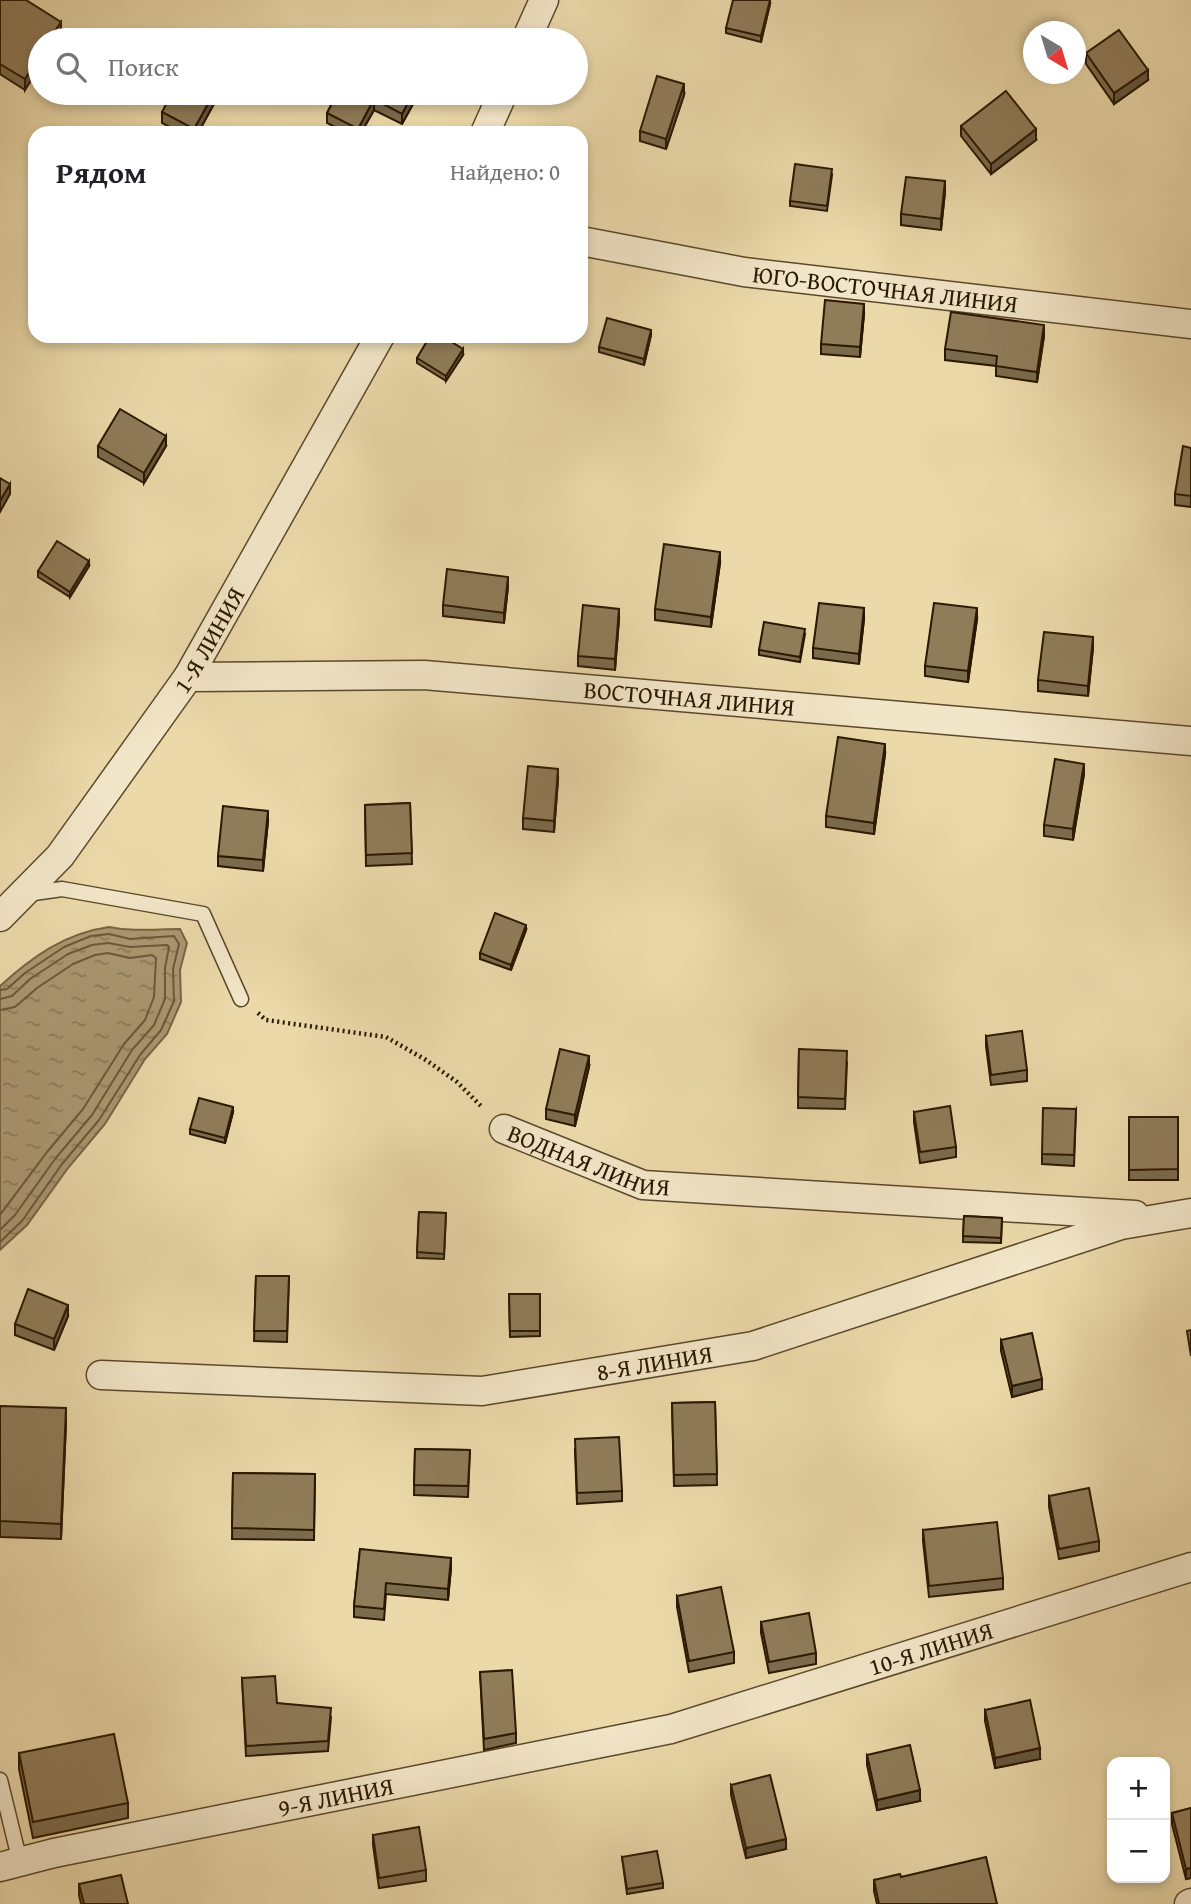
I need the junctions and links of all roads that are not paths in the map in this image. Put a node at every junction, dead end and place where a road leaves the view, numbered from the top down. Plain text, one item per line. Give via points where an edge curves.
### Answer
1 (544, 0) edge
2 (531, 28) edge
3 (498, 105) edge
4 (488, 126) edge
5 (588, 242) edge
6 (1191, 324) edge
7 (376, 343) edge
8 (188, 677) junction
9 (1191, 741) edge
10 (23, 894) junction
11 (0, 917) edge
12 (241, 999) road end
13 (504, 1129) road end
14 (1180, 1215) edge
15 (101, 1375) dead end
16 (1191, 1567) edge
17 (671, 1729) joint
18 (0, 1780) edge
19 (10, 1864) edge

1 - 2 street
3 - 4 street
5 - 6 street, ЮГО-ВОСТОЧНАЯ ЛИНИЯ via 744,272
7 - 8 street, 1-Я ЛИНИЯ
8 - 9 street, ВОСТОЧНАЯ ЛИНИЯ via 424,675
8 - 10 street, 1-Я ЛИНИЯ via 61,856
10 - 11 street, 1-Я ЛИНИЯ
10 - 12 lane via 62,889 203,914
13 - 14 street, ВОДНАЯ ЛИНИЯ via 643,1185
14 - 15 street, 8-Я ЛИНИЯ via 1121,1225 753,1346 482,1391
16 - 17 street, 10-Я ЛИНИЯ
17 - 19 street, 9-Я ЛИНИЯ
18 - 19 lane

